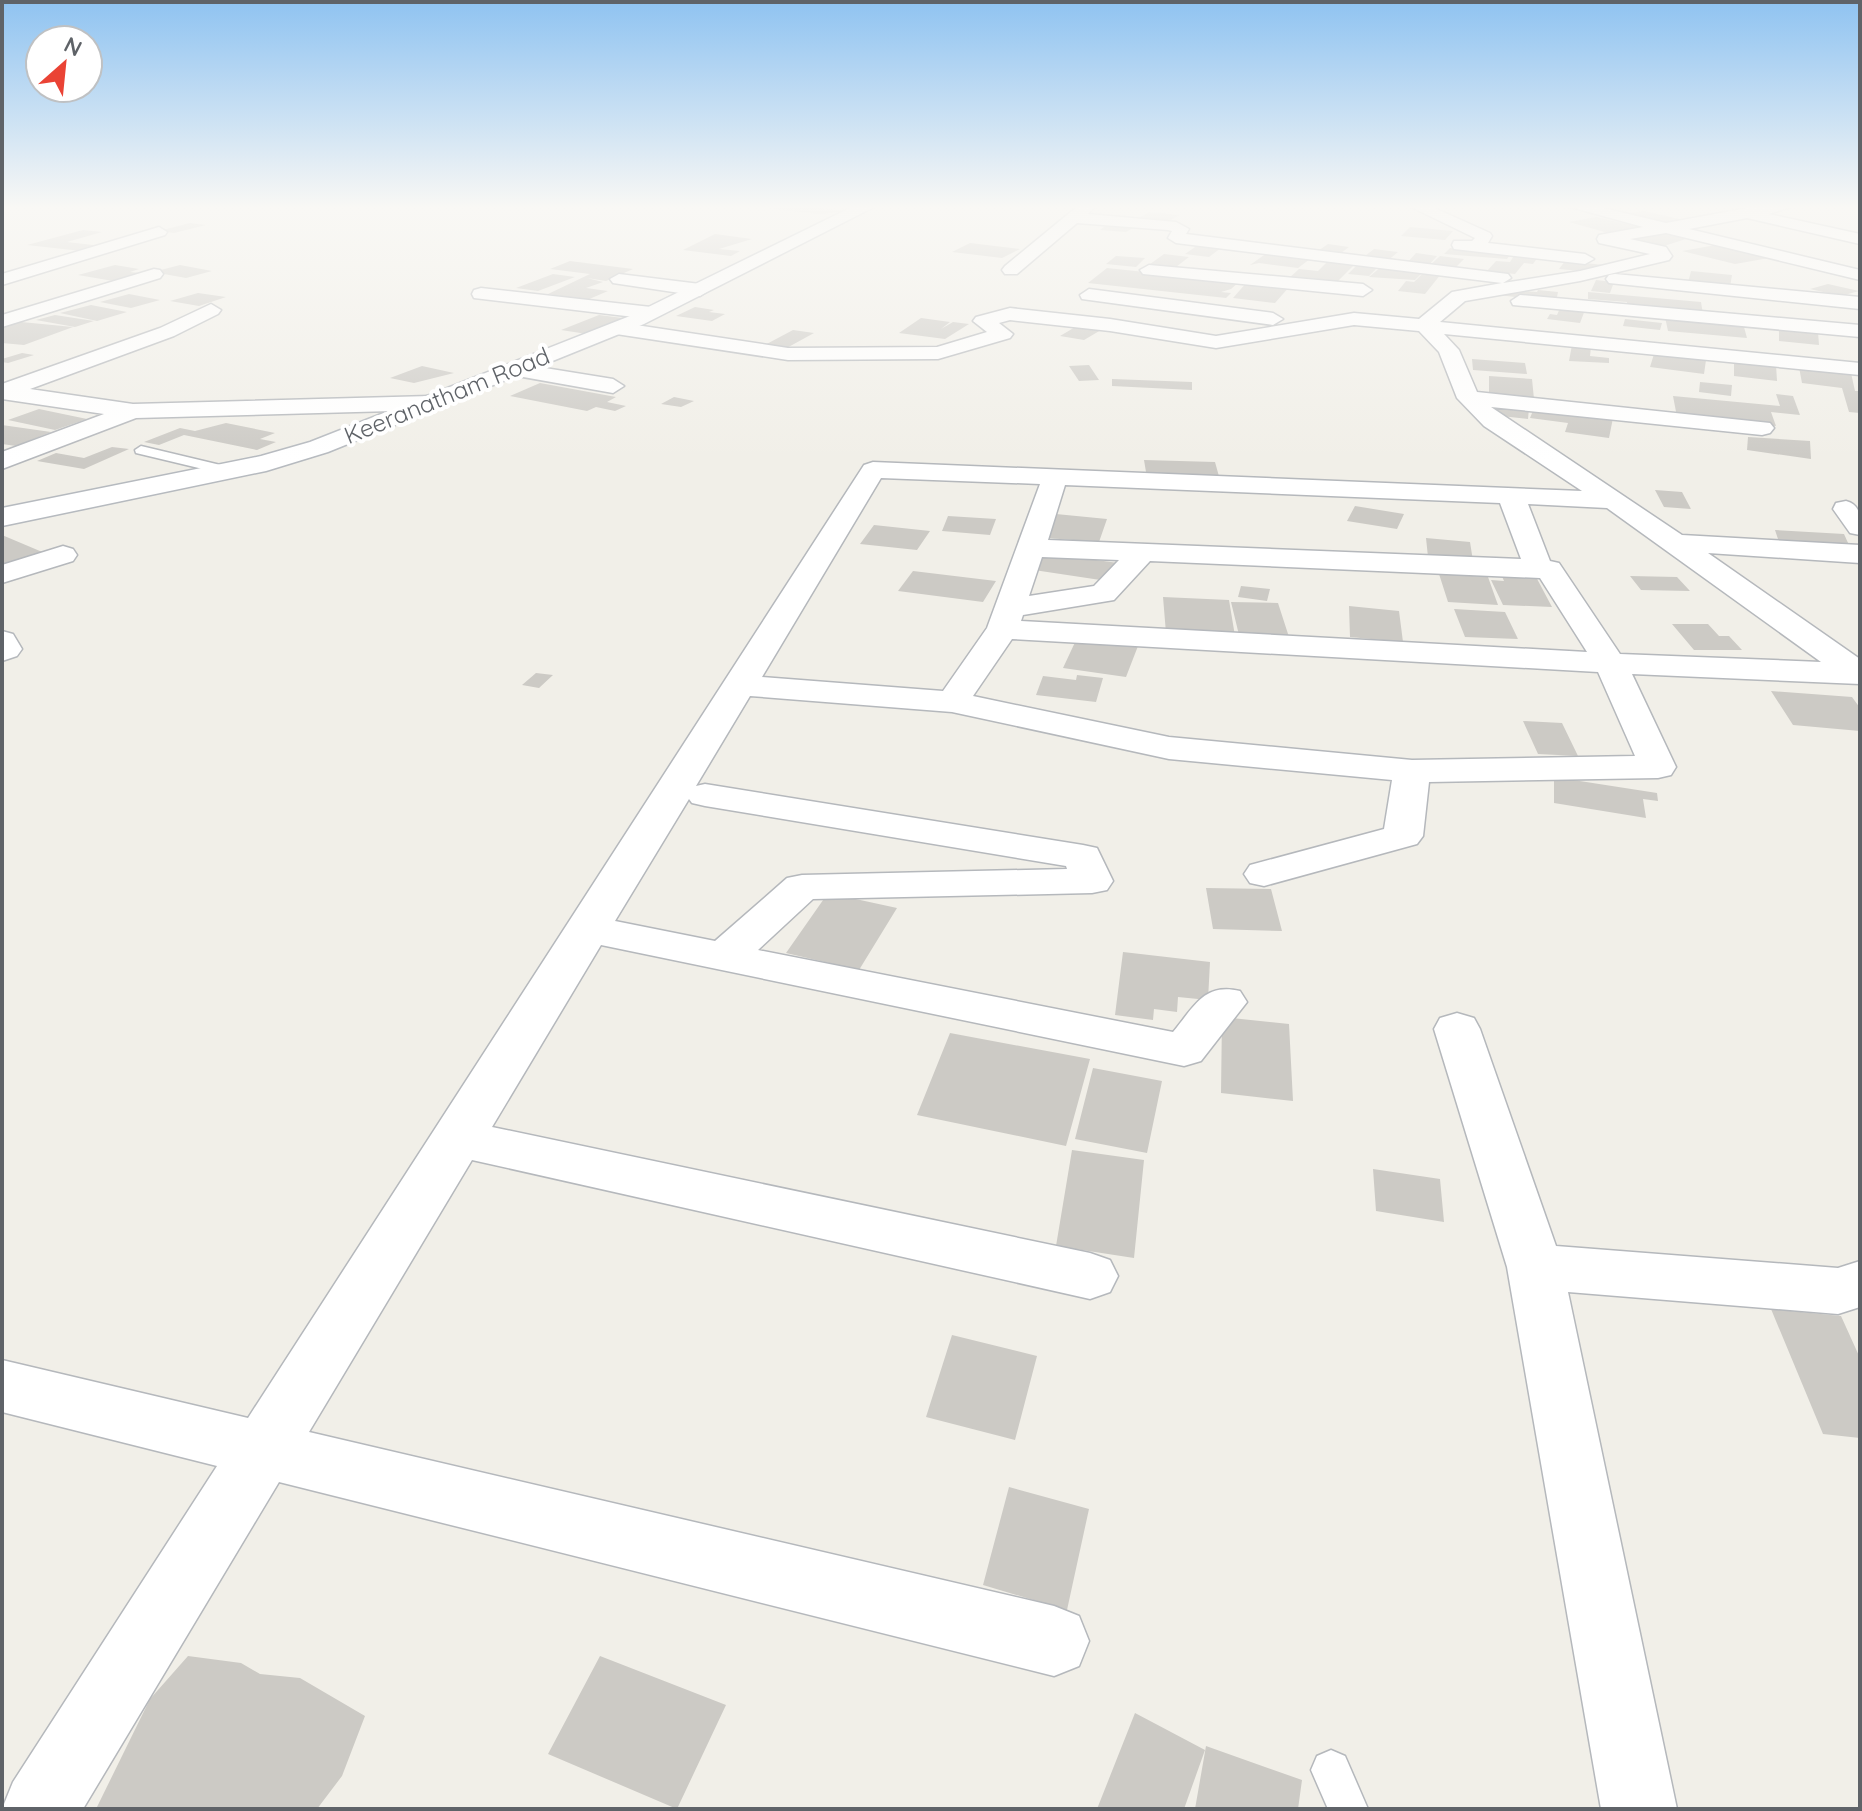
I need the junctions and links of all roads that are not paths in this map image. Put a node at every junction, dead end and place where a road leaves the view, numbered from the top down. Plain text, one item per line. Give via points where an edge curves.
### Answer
1 (101, 291) edge
2 (699, 291) edge
3 (1365, 291) edge
4 (1494, 291) edge
5 (1568, 291) edge
6 (1576, 291) edge
7 (1381, 292) dead end
8 (1573, 292) junction
9 (1074, 293) dead end
10 (481, 294) dead end
11 (1426, 296) dead end
12 (1031, 298) dead end
13 (1457, 298) junction
14 (1860, 303) edge
15 (211, 310) dead end
16 (651, 313) junction
17 (1010, 314) junction
18 (1278, 320) dead end
19 (2, 321) edge
20 (1424, 325) junction
21 (616, 328) junction
22 (1860, 331) edge
23 (1449, 350) junction
24 (1479, 354) dead end
25 (1630, 368) dead end
26 (514, 369) junction
27 (1860, 369) edge
28 (1697, 374) dead end
29 (613, 386) dead end
30 (2, 392) edge
31 (1468, 398) junction
32 (430, 403) junction
33 (133, 411) junction
34 (1762, 428) dead end
35 (141, 450) dead end
36 (2, 461) edge
37 (228, 471) junction
38 (1055, 478) junction
39 (1511, 496) junction
40 (1614, 500) junction
41 (2, 517) edge
42 (1674, 543) junction
43 (1031, 548) junction
44 (1142, 553) junction
45 (1860, 554) edge
46 (63, 555) dead end
47 (1539, 569) junction
48 (2, 574) edge
49 (1006, 618) junction
50 (1810, 638) junction
51 (2, 641) edge
52 (1860, 641) edge
53 (2, 651) edge
54 (1610, 663) junction
55 (1860, 673) edge
56 (739, 685) junction
57 (952, 702) junction
58 (1412, 771) junction
59 (705, 795) dead end
60 (1264, 874) dead end
61 (588, 929) junction
62 (725, 956) junction
63 (1224, 1002) dead end
64 (1457, 1029) dead end
65 (457, 1138) junction
66 (1535, 1267) junction
67 (1090, 1276) dead end
68 (1860, 1284) edge
69 (2, 1386) edge
70 (263, 1449) junction
71 (1054, 1641) dead end
72 (1331, 1770) dead end
73 (40, 1809) edge
74 (1348, 1809) edge
75 (1639, 1809) edge

1 - 19 street
2 - 16 street, Keeranatham Road
3 - 7 street
4 - 13 street
5 - 8 street
6 - 8 street
8 - 13 street
8 - 14 street
8 - 22 street
9 - 18 street
10 - 16 street
11 - 13 street
12 - 17 street via 1006,309
13 - 20 street
15 - 30 street via 167,332
16 - 21 street, Keeranatham Road
17 - 20 street via 1216,342 1354,319
17 - 21 street via 983,321 1003,334 938,353 788,354
20 - 23 street
20 - 27 street
21 - 26 street, Keeranatham Road
23 - 24 street
23 - 31 street
25 - 28 street
26 - 29 street
26 - 32 street, Keeranatham Road
30 - 33 street
31 - 34 street
31 - 40 street via 1492,421
32 - 33 street
32 - 37 street, Keeranatham Road via 319,447
33 - 36 street
35 - 37 lane
37 - 41 street, Keeranatham Road
38 - 39 street
38 - 43 street
38 - 56 street via 873,470
39 - 40 street
39 - 47 street
40 - 42 street
42 - 45 street
42 - 50 street
43 - 44 street
43 - 49 street
44 - 47 street
44 - 49 street via 1103,594
46 - 48 street
47 - 54 street via 1549,569
49 - 54 street
49 - 57 street
50 - 52 street
50 - 55 street
51 - 53 street
54 - 55 street
54 - 58 street via 1658,767
56 - 57 street
56 - 61 street
57 - 58 street via 1169,748
58 - 60 street via 1403,836
59 - 62 street via 1083,857 1092,881 802,887
61 - 62 street
61 - 65 street
62 - 63 street via 1184,1050
64 - 66 street
65 - 67 street
65 - 70 street
66 - 68 street via 1838,1291
66 - 75 street
69 - 70 street
70 - 71 street
70 - 73 street
72 - 74 lane

